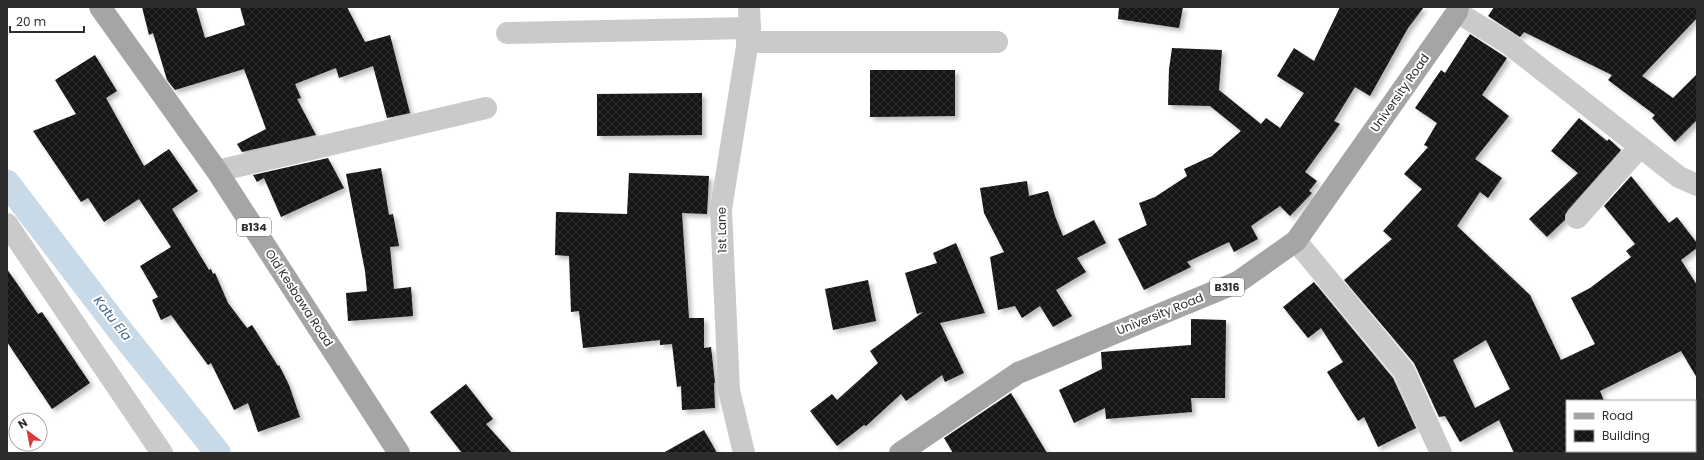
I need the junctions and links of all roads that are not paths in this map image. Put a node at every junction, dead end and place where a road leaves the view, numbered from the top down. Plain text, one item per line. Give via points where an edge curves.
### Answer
1 (100, 7) edge
2 (749, 7) edge
3 (1458, 10) edge
4 (507, 34) dead end
5 (748, 35) junction
6 (996, 42) dead end
7 (486, 108) dead end
8 (1640, 147) junction
9 (217, 171) junction
10 (1697, 185) edge
11 (1578, 218) dead end
12 (7, 224) edge
13 (1296, 241) junction
14 (162, 453) edge
15 (399, 453) edge
16 (744, 453) edge
17 (900, 453) edge
18 (1441, 453) edge

1 - 9 main road, Old Kesbawa Road / B134
2 - 5 street, 1st Lane
3 - 8 street via 1509,44
3 - 13 main road, University Road / B316
4 - 5 street
5 - 6 street
5 - 16 street, 1st Lane via 721,209 729,390
7 - 9 street
8 - 10 street via 1679,177
8 - 11 street
9 - 15 main road, Old Kesbawa Road / B134
12 - 14 street
13 - 17 main road, University Road / B316 via 1238,282 1018,373
13 - 18 street via 1404,371

